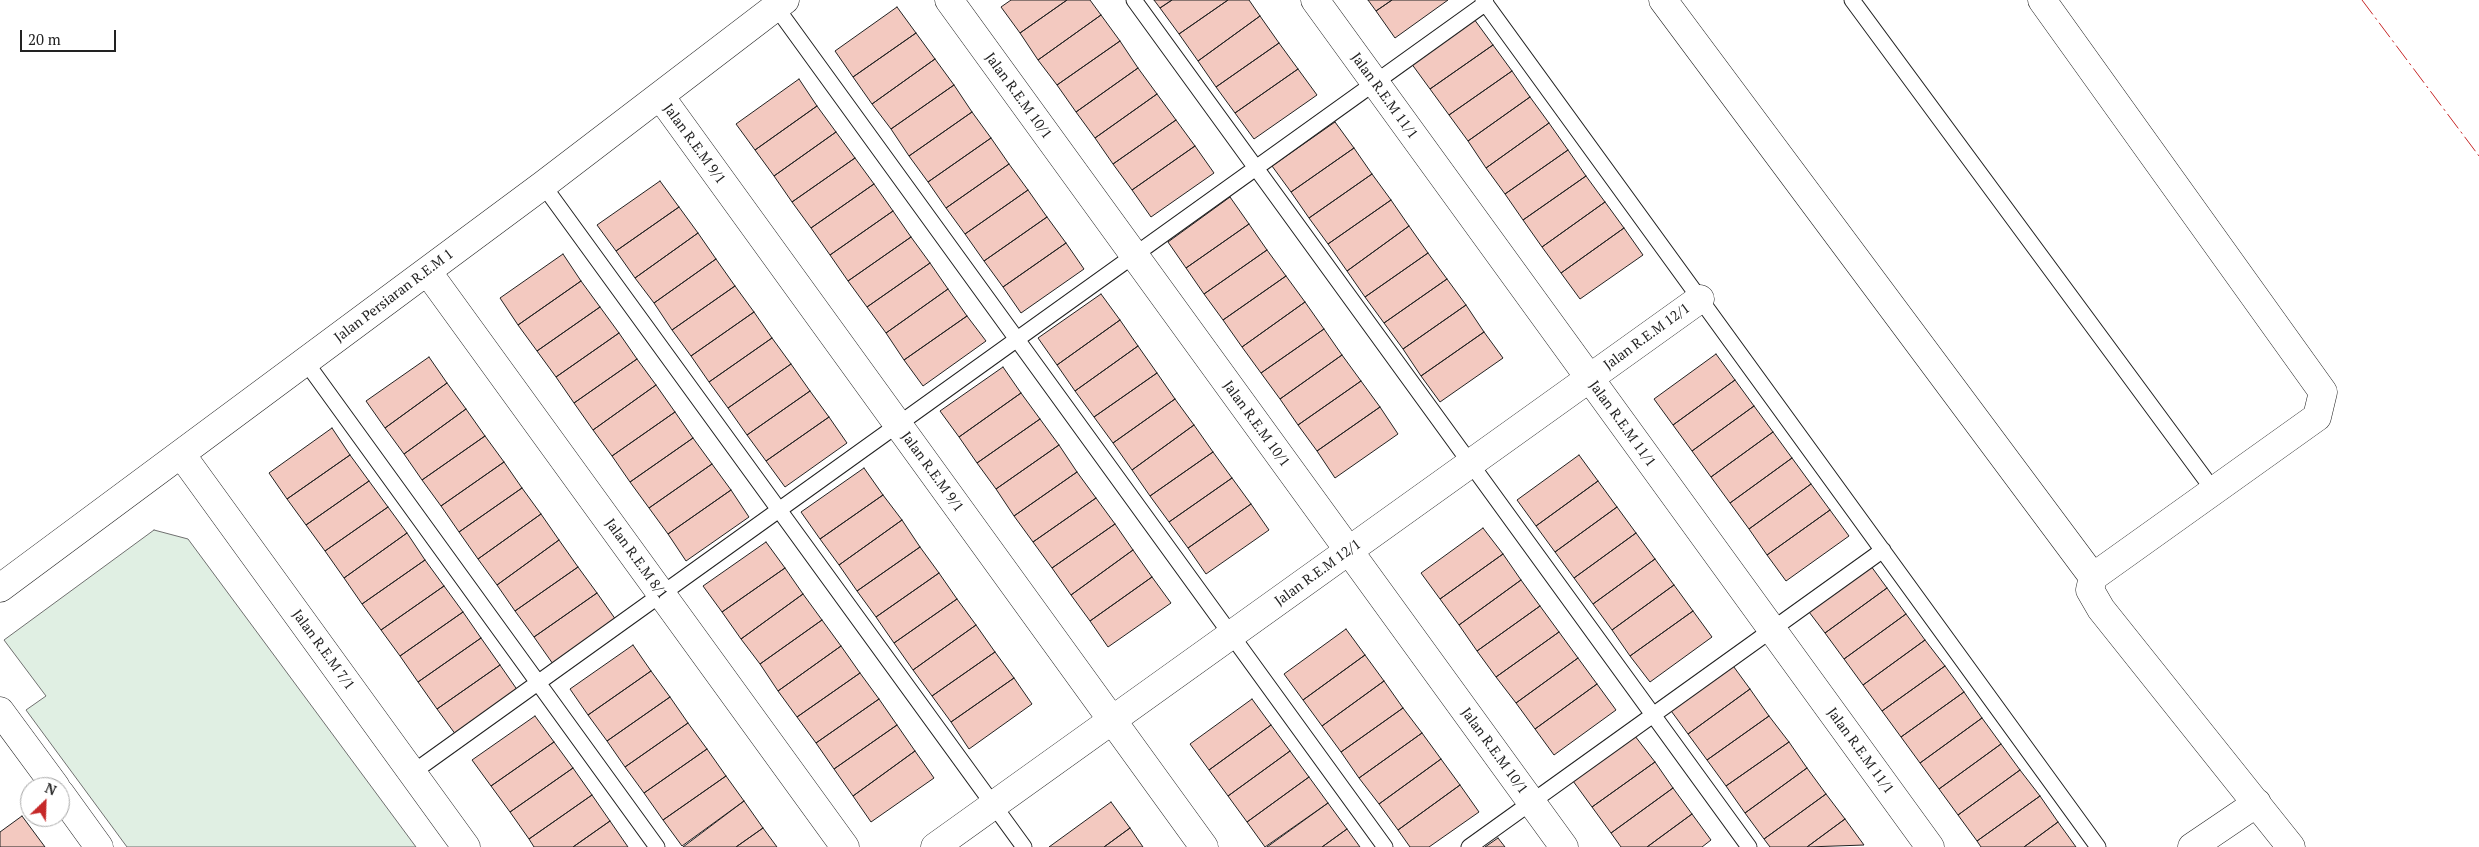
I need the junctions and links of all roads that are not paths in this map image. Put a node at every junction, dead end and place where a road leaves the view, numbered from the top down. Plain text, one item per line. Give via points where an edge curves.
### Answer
1 (948, 0) edge
2 (1134, 0) edge
3 (1315, 0) edge
4 (1663, 0) edge
5 (1852, 0) edge
6 (2042, 0) edge
7 (1485, 2) edge
8 (780, 3) edge
9 (1375, 82) junction
10 (660, 96) junction
11 (1256, 168) junction
12 (543, 185) junction
13 (1134, 255) junction
14 (427, 271) junction
15 (1700, 299) junction
16 (1017, 339) junction
17 (305, 361) junction
18 (1590, 378) junction
19 (898, 425) junction
20 (181, 454) junction
21 (1471, 464) junction
22 (2214, 491) junction
23 (779, 510) junction
24 (1883, 550) junction
25 (1348, 551) junction
26 (2093, 577) junction
27 (0, 588) edge
28 (661, 594) junction
29 (1772, 630) junction
30 (1232, 635) junction
31 (538, 683) junction
32 (0, 711) edge
33 (1653, 715) junction
34 (1112, 720) junction
35 (412, 773) junction
36 (49, 777) edge
37 (1531, 802) junction
38 (2257, 804) junction
39 (993, 805) junction
40 (70, 806) edge
41 (100, 847) edge
42 (466, 847) edge
43 (657, 847) edge
44 (845, 847) edge
45 (935, 847) edge
46 (1024, 847) edge
47 (1204, 847) edge
48 (1386, 847) edge
49 (1469, 847) edge
50 (1564, 847) edge
51 (1749, 847) edge
52 (1930, 847) edge
53 (2098, 847) edge
54 (2192, 847) edge
55 (2291, 847) edge

1 - 13 street, Jalan R.E.M 10/1
2 - 11 lane
3 - 9 street, Jalan R.E.M 11/1
4 - 26 street
5 - 22 lane
6 - 22 street via 2323,392 2317,417
7 - 9 lane
7 - 15 lane
8 - 10 street, Jalan Persiaran R.E.M 1
8 - 16 lane
9 - 11 lane
9 - 18 street, Jalan R.E.M 11/1
10 - 12 street, Jalan Persiaran R.E.M 1
10 - 19 street, Jalan R.E.M 9/1
11 - 13 lane
11 - 21 lane
12 - 14 street, Jalan Persiaran R.E.M 1
12 - 23 lane
13 - 16 lane
13 - 25 street, Jalan R.E.M 10/1
14 - 17 street, Jalan Persiaran R.E.M 1
14 - 28 street, Jalan R.E.M 8/1
15 - 18 street, Jalan R.E.M 12/1
15 - 24 lane
16 - 19 lane
16 - 30 lane
17 - 20 street, Jalan Persiaran R.E.M 1
17 - 31 lane
18 - 21 street, Jalan R.E.M 12/1
18 - 29 street, Jalan R.E.M 11/1
19 - 23 lane
19 - 34 street, Jalan R.E.M 9/1
20 - 27 street, Jalan Persiaran R.E.M 1
20 - 35 street, Jalan R.E.M 7/1
21 - 25 street, Jalan R.E.M 12/1
21 - 33 lane
22 - 26 street
23 - 28 lane
23 - 39 lane
24 - 29 lane
24 - 53 lane
25 - 30 street, Jalan R.E.M 12/1
25 - 37 street, Jalan R.E.M 10/1
26 - 38 street via 2090,590 2102,609
28 - 31 lane
28 - 44 street, Jalan R.E.M 8/1
29 - 33 lane
29 - 52 street, Jalan R.E.M 11/1
30 - 34 street, Jalan R.E.M 12/1
30 - 48 lane
31 - 35 lane
31 - 43 lane
32 - 36 street
33 - 37 lane
33 - 51 lane
34 - 39 street, Jalan R.E.M 12/1
34 - 47 street, Jalan R.E.M 9/1
35 - 42 street, Jalan R.E.M 7/1
37 - 49 lane
37 - 50 street, Jalan R.E.M 10/1
38 - 54 street
38 - 55 street
39 - 45 street, Jalan R.E.M 12/1
39 - 46 lane
40 - 41 street

